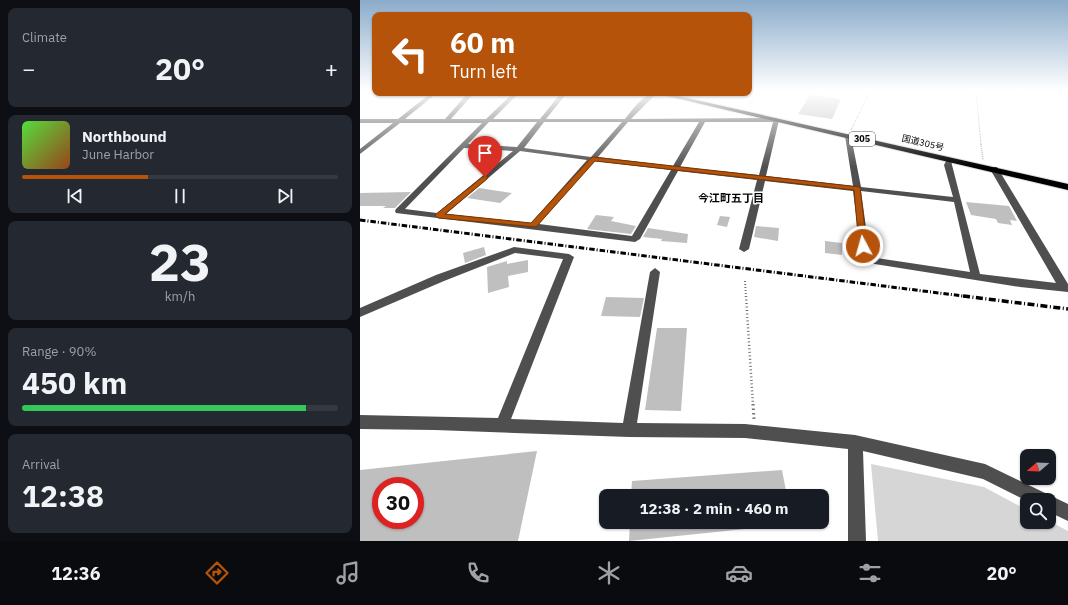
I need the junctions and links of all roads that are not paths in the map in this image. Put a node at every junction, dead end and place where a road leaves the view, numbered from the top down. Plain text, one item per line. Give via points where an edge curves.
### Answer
1 (405, 116) edge
2 (450, 116) edge
3 (492, 116) edge
4 (545, 116) edge
5 (631, 116) edge
6 (760, 116) edge
7 (400, 120) junction
8 (447, 120) junction
9 (488, 120) junction
10 (542, 120) junction
11 (628, 120) junction
12 (703, 120) junction
13 (776, 120) junction
14 (360, 121) edge
15 (848, 136) junction
16 (462, 146) junction
17 (519, 149) junction
18 (360, 152) edge
19 (593, 159) junction
20 (949, 160) junction
21 (675, 168) junction
22 (994, 169) junction
23 (763, 178) junction
24 (1068, 187) edge
25 (857, 188) junction
26 (958, 200) junction
27 (438, 215) junction
28 (533, 226) junction
29 (744, 249) dead end
30 (655, 272) dead end
31 (976, 276) junction
32 (1066, 288) edge
33 (360, 313) edge
34 (360, 422) edge
35 (502, 425) junction
36 (629, 430) junction
37 (855, 442) junction
38 (1028, 493) edge
39 (1056, 507) edge
40 (1068, 513) edge
41 (857, 541) edge

1 - 7 street
2 - 8 street
3 - 9 street
4 - 10 street
5 - 11 street
6 - 13 highway, 国道305号 / 305
7 - 8 street
7 - 14 street
7 - 18 street
8 - 9 street
9 - 10 street
9 - 16 street
10 - 11 street
10 - 17 street
11 - 12 street
11 - 19 street
12 - 13 street
12 - 21 street
13 - 15 highway, 国道305号 / 305
13 - 23 street
15 - 20 highway, 国道305号 / 305
15 - 25 street
16 - 17 street
16 - 27 street via 399,211
17 - 19 street
17 - 27 street
19 - 21 street
19 - 28 street
20 - 22 highway, 国道305号 / 305
20 - 26 street via 948,165
21 - 23 street
21 - 28 street via 635,239
22 - 24 highway, 国道305号 / 305
22 - 32 street
23 - 25 street
23 - 29 street
25 - 26 street
25 - 31 street via 865,260
26 - 31 street
27 - 28 street
30 - 36 street
31 - 32 street
33 - 35 street via 440,278 514,250 569,257
34 - 35 street
35 - 36 street
36 - 37 street via 754,432
37 - 38 street via 985,472
37 - 41 street
39 - 40 street

